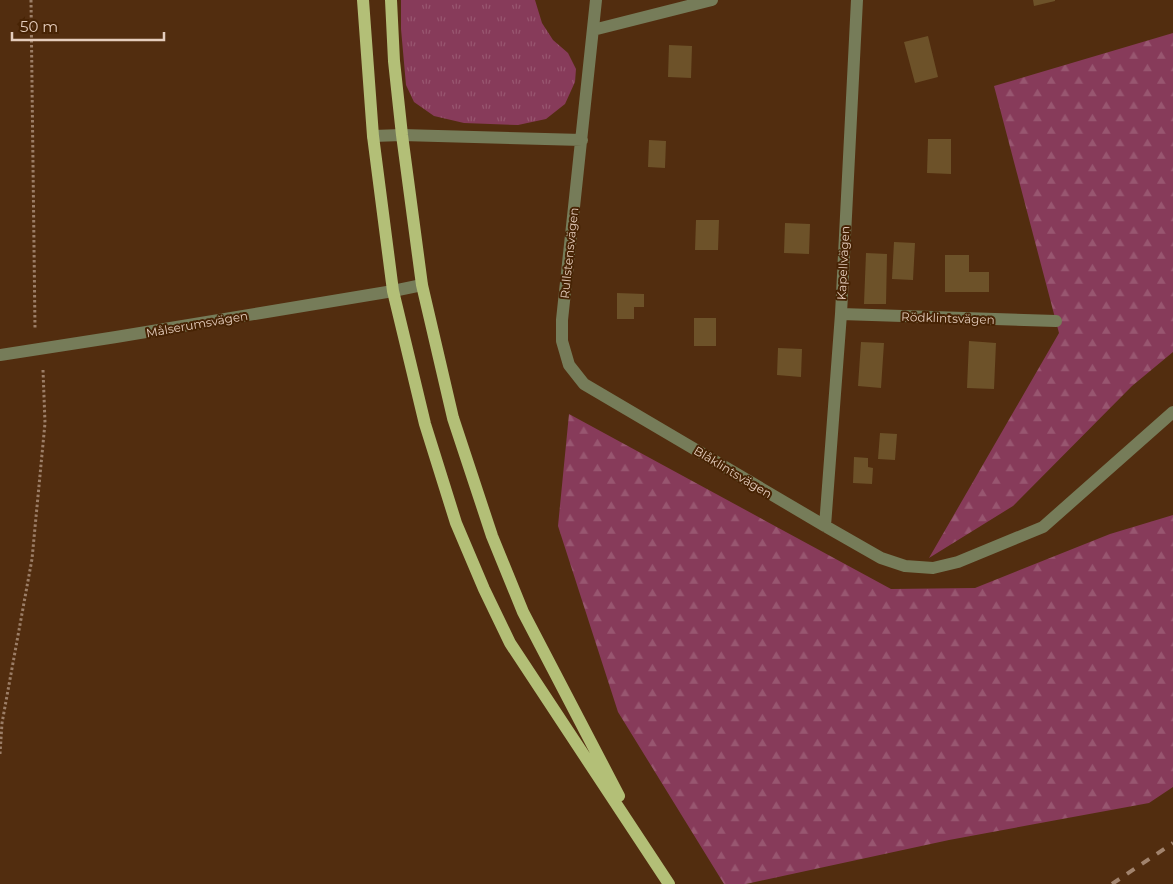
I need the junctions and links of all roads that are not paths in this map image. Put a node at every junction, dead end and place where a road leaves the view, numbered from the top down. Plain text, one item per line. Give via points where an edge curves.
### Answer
1 (363, 0) edge
2 (391, 0) edge
3 (596, 0) edge
4 (712, 0) edge
5 (857, 0) edge
6 (593, 30) junction
7 (402, 135) junction
8 (373, 136) junction
9 (582, 140) junction
10 (422, 285) junction
11 (393, 291) junction
12 (841, 314) junction
13 (1056, 321) dead end
14 (0, 355) edge
15 (569, 365) joint
16 (1173, 412) edge
17 (825, 526) junction
18 (652, 858) junction
19 (669, 884) edge

1 - 8 main road
2 - 7 main road
3 - 6 street, Rullstensvägen
4 - 6 street
5 - 12 street, Kapellvägen
6 - 9 street, Rullstensvägen
7 - 8 street
7 - 9 street
7 - 10 main road
8 - 11 main road
9 - 15 street, Rullstensvägen via 562,320 562,341
10 - 11 street, Målserumsvägen
10 - 18 main road via 453,418 492,536 523,612
11 - 14 street, Målserumsvägen
11 - 18 main road via 425,424 456,523 484,589 510,643
12 - 13 street, Rödklintsvägen
12 - 17 street, Kapellvägen
15 - 17 street, Blåklintsvägen via 584,384
16 - 17 street, Blåklintsvägen via 1043,527 958,562 933,568 905,566 881,558
18 - 19 main road

